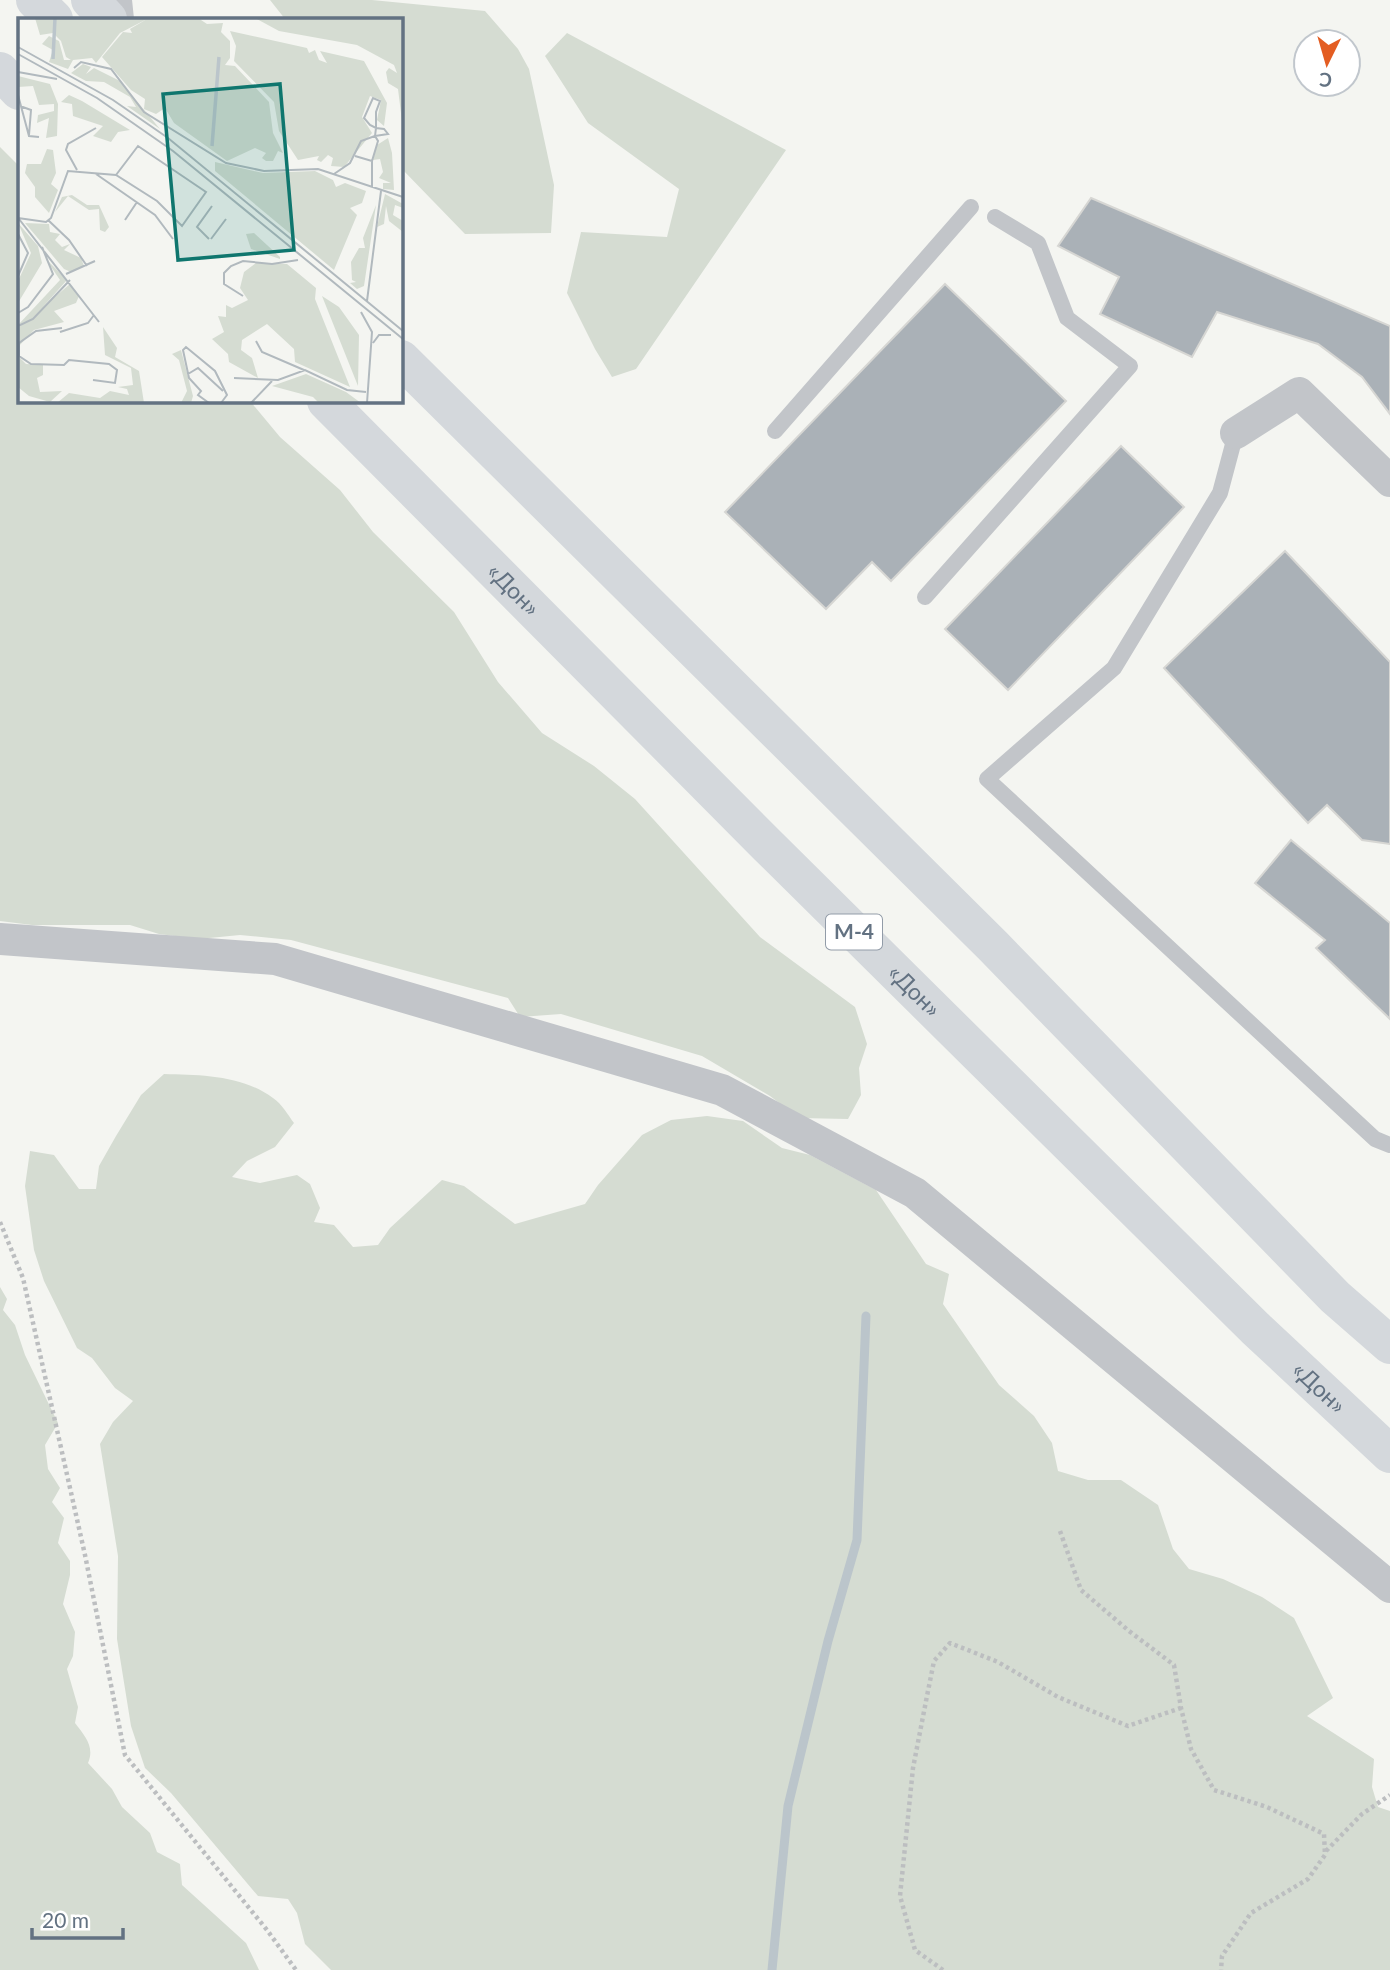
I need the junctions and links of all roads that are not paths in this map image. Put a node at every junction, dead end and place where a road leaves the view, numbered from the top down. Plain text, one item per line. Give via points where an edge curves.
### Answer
1 (35, 0) edge
2 (90, 0) edge
3 (124, 0) edge
4 (53, 18) edge
5 (107, 18) edge
6 (126, 18) edge
7 (0, 71) edge
8 (18, 90) edge
9 (971, 207) dead end
10 (995, 217) dead end
11 (402, 360) edge
12 (327, 402) edge
13 (775, 431) dead end
14 (1236, 433) joint
15 (1390, 481) edge
16 (925, 597) dead end
17 (0, 939) edge
18 (1390, 1145) edge
19 (1390, 1345) edge
20 (1390, 1454) edge
21 (1390, 1587) edge

1 - 4 highway
2 - 5 highway
3 - 6 lane
7 - 8 highway
9 - 13 lane
10 - 16 lane via 1038,243 1068,318 1130,366
11 - 19 highway via 984,936 1335,1297
12 - 20 highway, «Дон» / М-4 via 1255,1328
14 - 15 street via 1299,393
14 - 18 lane via 1220,493 1114,668 987,779 1375,1139
17 - 21 street via 275,959 722,1090 915,1193

